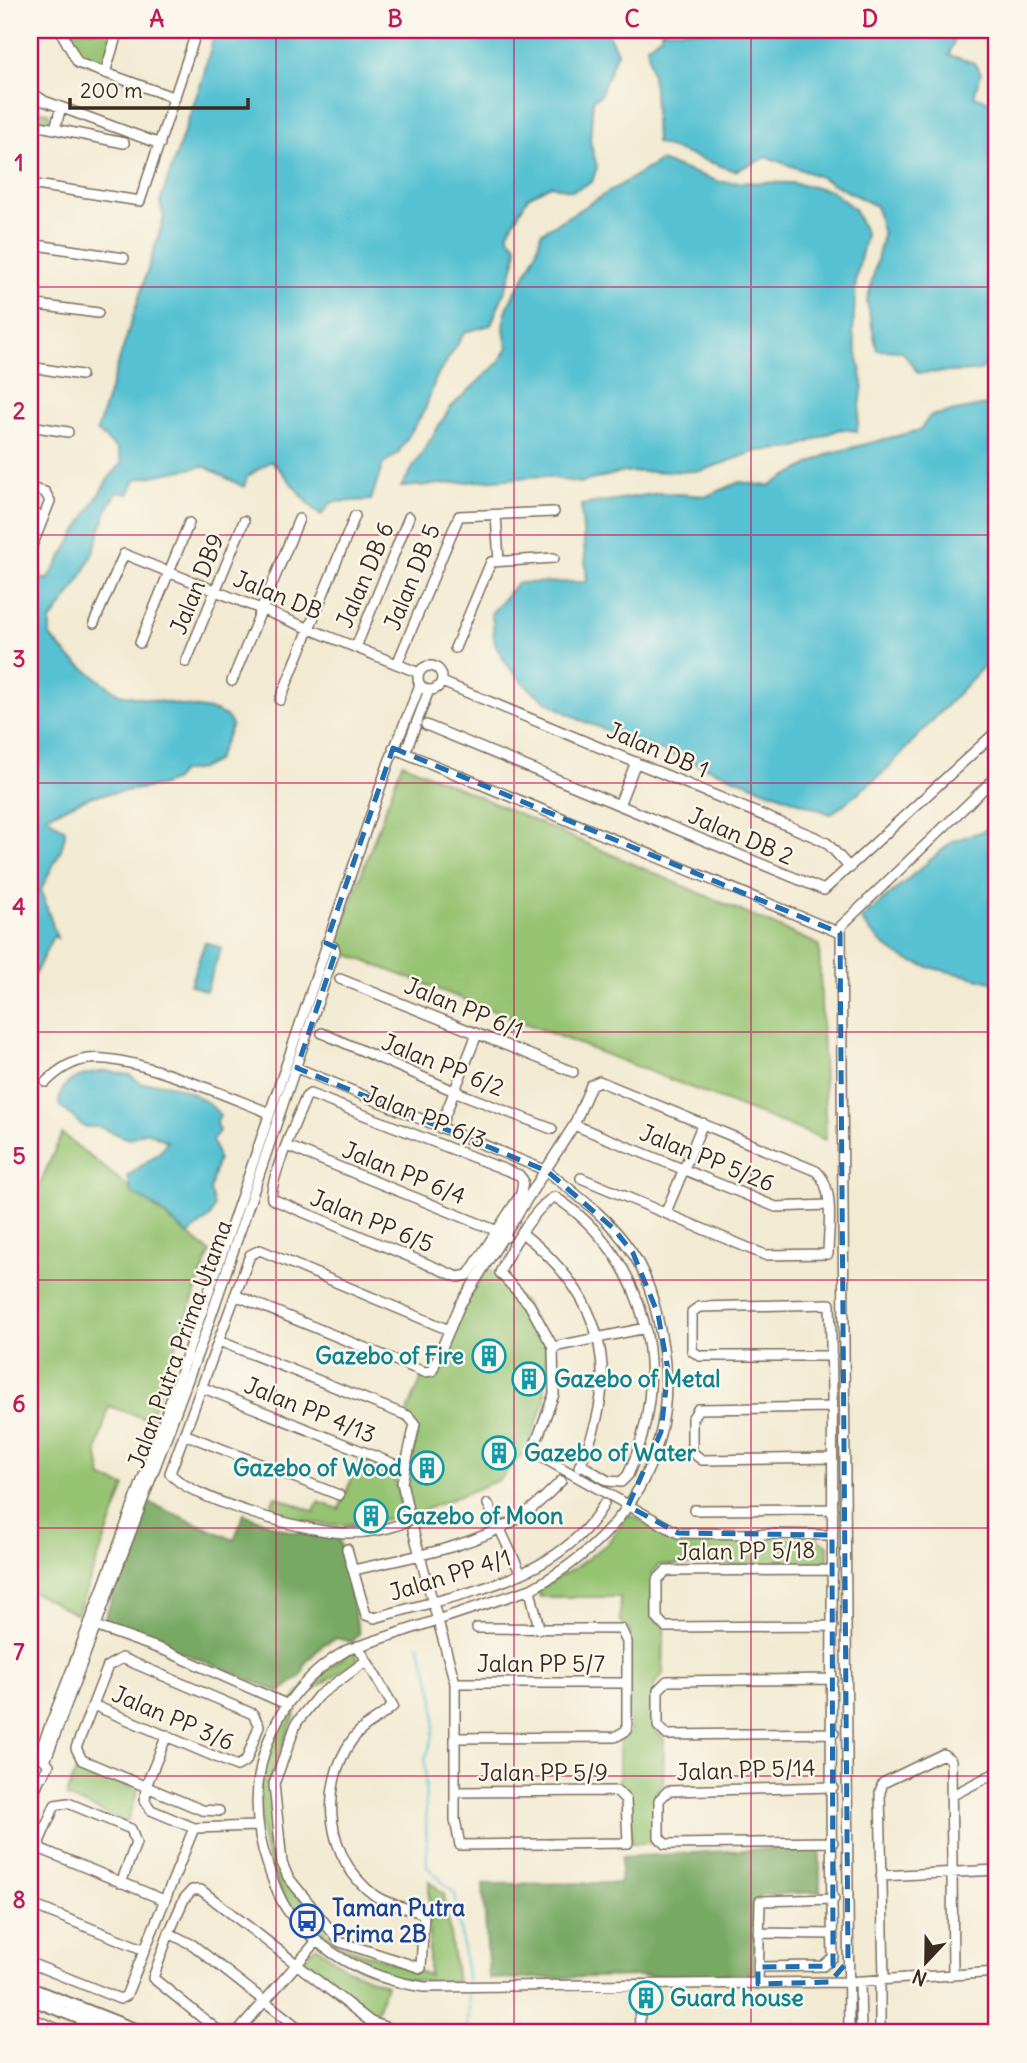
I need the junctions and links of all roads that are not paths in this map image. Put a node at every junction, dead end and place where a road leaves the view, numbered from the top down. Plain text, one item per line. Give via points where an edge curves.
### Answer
1 (60, 30) edge
2 (118, 30) edge
3 (197, 30) edge
4 (105, 73) junction
5 (30, 91) edge
6 (175, 98) junction
7 (30, 101) edge
8 (44, 101) junction
9 (61, 107) junction
10 (30, 124) edge
11 (55, 129) junction
12 (124, 143) dead end
13 (160, 144) junction
14 (30, 184) edge
15 (30, 244) edge
16 (124, 258) dead end
17 (30, 304) edge
18 (98, 313) dead end
19 (30, 367) edge
20 (81, 375) dead end
21 (30, 425) edge
22 (68, 432) dead end
23 (30, 488) edge
24 (30, 512) edge
25 (554, 512) dead end
26 (496, 515) junction
27 (355, 516) dead end
28 (43, 517) junction
29 (409, 517) dead end
30 (299, 519) dead end
31 (244, 521) dead end
32 (189, 523) dead end
33 (30, 551) edge
34 (554, 558) dead end
35 (499, 561) junction
36 (169, 571) junction
37 (215, 590) junction
38 (261, 609) junction
39 (94, 623) dead end
40 (309, 629) junction
41 (139, 643) dead end
42 (356, 647) junction
43 (455, 648) dead end
44 (186, 662) dead end
45 (397, 664) junction
46 (419, 673) junction
47 (232, 681) dead end
48 (442, 682) junction
49 (425, 688) junction
50 (280, 700) dead end
51 (426, 725) dead end
52 (997, 731) edge
53 (393, 748) junction
54 (405, 753) junction
55 (636, 762) junction
56 (997, 776) edge
57 (619, 805) junction
58 (850, 867) junction
59 (840, 933) junction
60 (326, 943) junction
61 (340, 979) dead end
62 (322, 1033) dead end
63 (477, 1034) junction
64 (297, 1068) junction
65 (573, 1072) dead end
66 (46, 1082) dead end
67 (454, 1091) junction
68 (270, 1113) junction
69 (703, 1123) junction
70 (575, 1125) junction
71 (440, 1128) junction
72 (552, 1129) dead end
73 (287, 1146) junction
74 (684, 1169) junction
75 (547, 1171) junction
76 (581, 1178) dead end
77 (828, 1205) junction
78 (666, 1212) junction
79 (495, 1230) junction
80 (522, 1233) junction
81 (506, 1237) junction
82 (235, 1295) junction
83 (646, 1328) junction
84 (449, 1330) junction
85 (200, 1333) junction
86 (597, 1338) junction
87 (219, 1341) junction
88 (553, 1347) junction
89 (832, 1356) junction
90 (201, 1387) junction
91 (832, 1407) junction
92 (184, 1434) junction
93 (832, 1458) junction
94 (580, 1464) junction
95 (404, 1468) junction
96 (575, 1475) junction
97 (561, 1481) dead end
98 (339, 1495) dead end
99 (488, 1504) dead end
100 (604, 1504) dead end
101 (628, 1506) junction
102 (832, 1509) junction
103 (694, 1510) dead end
104 (498, 1528) junction
105 (413, 1530) dead end
106 (832, 1535) junction
107 (347, 1549) dead end
108 (420, 1554) junction
109 (354, 1570) junction
110 (833, 1570) junction
111 (521, 1574) junction
112 (530, 1590) junction
113 (433, 1600) junction
114 (438, 1619) junction
115 (94, 1626) junction
116 (833, 1626) junction
117 (477, 1628) dead end
118 (539, 1628) junction
119 (358, 1646) junction
120 (366, 1661) junction
121 (833, 1679) junction
122 (455, 1683) junction
123 (627, 1683) junction
124 (286, 1704) junction
125 (93, 1705) junction
126 (834, 1732) junction
127 (167, 1735) junction
128 (457, 1738) junction
129 (38, 1758) edge
130 (997, 1772) edge
131 (33, 1774) edge
132 (146, 1786) junction
133 (833, 1787) junction
134 (456, 1792) junction
135 (953, 1795) junction
136 (30, 1803) edge
137 (219, 1811) dead end
138 (256, 1826) junction
139 (194, 1828) junction
140 (833, 1842) junction
141 (997, 1870) edge
142 (954, 1873) junction
143 (881, 1876) junction
144 (121, 1883) junction
145 (834, 1899) junction
146 (164, 1900) junction
147 (30, 1904) edge
148 (169, 1933) junction
149 (758, 1933) junction
150 (832, 1934) junction
151 (317, 1941) junction
152 (145, 1951) junction
153 (848, 1961) junction
154 (30, 1963) edge
155 (297, 1964) junction
156 (758, 1967) junction
157 (997, 1972) edge
158 (953, 1975) junction
159 (882, 1980) junction
160 (830, 1982) junction
161 (848, 1982) junction
162 (860, 1982) junction
163 (758, 1983) junction
164 (639, 1986) junction
165 (30, 1988) edge
166 (30, 1999) edge
167 (265, 2002) junction
168 (849, 2004) junction
169 (861, 2005) junction
170 (30, 2018) edge
171 (371, 2022) junction
172 (138, 2032) edge
173 (68, 2033) edge
174 (116, 2033) edge
175 (221, 2033) edge
176 (237, 2033) edge
177 (305, 2033) edge
178 (365, 2033) edge
179 (401, 2033) edge
180 (640, 2033) edge
181 (699, 2033) edge
182 (822, 2033) edge
183 (849, 2033) edge
184 (861, 2033) edge
185 (880, 2033) edge

1 - 4 street via 75,61
2 - 4 street
3 - 6 street
4 - 6 street
5 - 8 street
6 - 13 street
7 - 8 street
8 - 9 street
9 - 11 street
9 - 13 street
10 - 11 street
11 - 12 street
13 - 14 street via 138,202
15 - 16 street
17 - 18 street
19 - 20 street
21 - 22 street
23 - 28 street via 45,492 50,500
24 - 28 street
25 - 26 street, Jalan DB 5
26 - 35 street
26 - 45 street, Jalan DB 5 via 456,520
27 - 40 street
28 - 33 street
29 - 42 street, Jalan DB 6
30 - 38 street
31 - 37 street, Jalan DB9
32 - 36 street
34 - 35 street
35 - 43 street via 488,565
36 - 37 street, Jalan DB
36 - 39 street, Jalan DB via 122,554
36 - 41 street
37 - 38 street, Jalan DB
37 - 44 street, Jalan DB9
38 - 40 street, Jalan DB
38 - 47 street
40 - 42 street, Jalan DB
40 - 50 street
42 - 45 street, Jalan DB
45 - 46 street, Jalan DB
46 - 48 street via 433,666 442,674
46 - 49 street
48 - 49 street via 437,688
48 - 55 street, Jalan DB 1
49 - 53 street
49 - 54 street
51 - 57 street, Jalan DB 2
52 - 58 street, Jalan DB 2
53 - 54 street
53 - 60 street, Jalan Putra Prima Utama
54 - 59 street
55 - 57 street
55 - 58 street, Jalan DB 1 via 823,840
56 - 59 street via 843,920
57 - 58 street, Jalan DB 2 via 817,889 829,889
59 - 153 street
60 - 64 street, Jalan Putra Prima Utama via 335,951
60 - 68 street, Jalan Putra Prima Utama
61 - 63 street, Jalan PP 6/1
62 - 67 street, Jalan PP 6/2
63 - 65 street, Jalan PP 6/1
63 - 67 street
64 - 71 street
64 - 85 street, Jalan Putra Prima Utama
66 - 68 street via 71,1064 104,1058 137,1065
67 - 71 street
67 - 72 street, Jalan PP 6/2
68 - 85 street, Jalan Putra Prima Utama
69 - 70 street via 599,1081 592,1084
69 - 74 street
69 - 77 street via 816,1171 824,1181
70 - 74 street, Jalan PP 5/26
70 - 75 street
71 - 75 street
73 - 79 street, Jalan PP 6/4
73 - 79 street, Jalan PP 6/5 via 270,1192 272,1199 457,1277 468,1275
73 - 79 street, Jalan PP 6/3 via 306,1097 317,1095 519,1175 525,1185
74 - 77 street, Jalan PP 5/26 via 776,1207
74 - 78 street
75 - 81 street
75 - 101 street via 620,1236 633,1253 658,1314 668,1370 661,1432 642,1485
76 - 78 street
77 - 78 street via 828,1254 765,1255
79 - 81 street, Jalan PP 6/4
80 - 83 street via 546,1200 555,1196 565,1203 603,1237 629,1276
80 - 86 street via 566,1273
80 - 88 street via 500,1273 529,1304
81 - 84 street
82 - 84 street via 424,1372 432,1371
82 - 84 street via 250,1255 260,1250
82 - 87 street
83 - 86 street
83 - 94 street via 653,1386 639,1451 628,1475 621,1482 608,1481
85 - 87 street
85 - 115 street, Jalan Putra Prima Utama
86 - 88 street
86 - 94 street via 603,1379 600,1413
87 - 90 street
87 - 95 street via 408,1416 415,1432
88 - 96 street via 554,1394 535,1450
89 - 89 street via 830,1304 699,1307 692,1312 692,1351 696,1355
89 - 91 street
90 - 92 street
90 - 95 street, Jalan PP 4/13
91 - 93 street
91 - 93 street via 698,1409 692,1419 692,1452 702,1460
92 - 95 street via 170,1473 177,1483 311,1528 346,1533 378,1530 410,1519 404,1498
92 - 98 street
93 - 102 street
94 - 96 street
96 - 101 street
97 - 104 street via 535,1507
99 - 104 street
100 - 111 street, Jalan PP 4/1 via 576,1539
101 - 106 street via 678,1533
101 - 112 street via 598,1544
102 - 103 street
102 - 106 street
104 - 108 street
104 - 111 street
105 - 108 street
106 - 110 street
107 - 109 street
108 - 109 street
108 - 113 street
109 - 113 street, Jalan PP 4/1 via 366,1615 375,1618
110 - 116 street
110 - 116 street, Jalan PP 5/18 via 666,1571 660,1574 657,1618 665,1627
111 - 113 street, Jalan PP 4/1
112 - 114 street
112 - 118 street
113 - 114 street
114 - 119 street
114 - 122 street
115 - 124 street via 166,1651
115 - 129 street, Jalan Putra Prima Utama
116 - 121 street
117 - 118 street
118 - 123 street via 617,1628 626,1637
119 - 120 street
119 - 124 street via 324,1664
120 - 120 street via 318,1696 298,1723 274,1784 282,1863 340,1942 421,1968 424,1914 375,1896 335,1842 332,1786 352,1740 393,1706
121 - 126 street
121 - 126 street via 667,1681 658,1690 658,1727 667,1735
122 - 123 street, Jalan PP 5/7
122 - 128 street
123 - 128 street via 627,1730 619,1737
124 - 138 street via 264,1752
125 - 127 street, Jalan PP 3/6
125 - 127 street, Jalan PP 3/6 via 108,1666 122,1658 253,1714 259,1726 246,1761 237,1766
125 - 132 street via 76,1748 82,1760
126 - 133 street
127 - 132 street
128 - 134 street
129 - 131 street, Jalan Putra Prima Utama via 49,1768
130 - 135 street
131 - 136 street
132 - 137 street via 202,1810
132 - 139 street via 145,1801 151,1810
133 - 140 street
133 - 140 street, Jalan PP 5/14 via 668,1791 659,1800 659,1837 665,1844
134 - 134 street, Jalan PP 5/9 via 617,1791 626,1800 628,1843 466,1846 457,1840
135 - 142 street
135 - 143 street via 950,1756 943,1754 883,1783
138 - 139 street
138 - 151 street via 272,1879 289,1913
139 - 146 street
140 - 145 street
141 - 142 street
142 - 143 street
142 - 158 street
143 - 159 street
144 - 144 street via 136,1843 131,1829 60,1803 50,1811 39,1842 41,1849
144 - 146 street
145 - 149 street via 760,1901
145 - 150 street
146 - 152 street
147 - 152 street
148 - 155 street via 184,1899 192,1890 201,1890
148 - 167 street via 192,1945
148 - 175 street via 153,1978
149 - 150 street
149 - 156 street
150 - 156 street via 833,1957 823,1966
151 - 155 street
151 - 164 street via 357,1968 395,1982
152 - 154 street via 126,1996 120,1999
153 - 160 street
153 - 161 street
155 - 167 street
155 - 171 street
156 - 163 street
157 - 158 street
158 - 159 street
159 - 162 street
159 - 169 street via 871,1987
159 - 185 street
160 - 161 street
160 - 163 street
160 - 168 street
161 - 162 street
161 - 168 street
162 - 169 street
163 - 164 street
164 - 180 street
165 - 172 main road
166 - 174 main road
167 - 176 street
167 - 177 street
168 - 183 street
169 - 184 street
170 - 173 street
171 - 178 street
171 - 179 street
181 - 182 street

